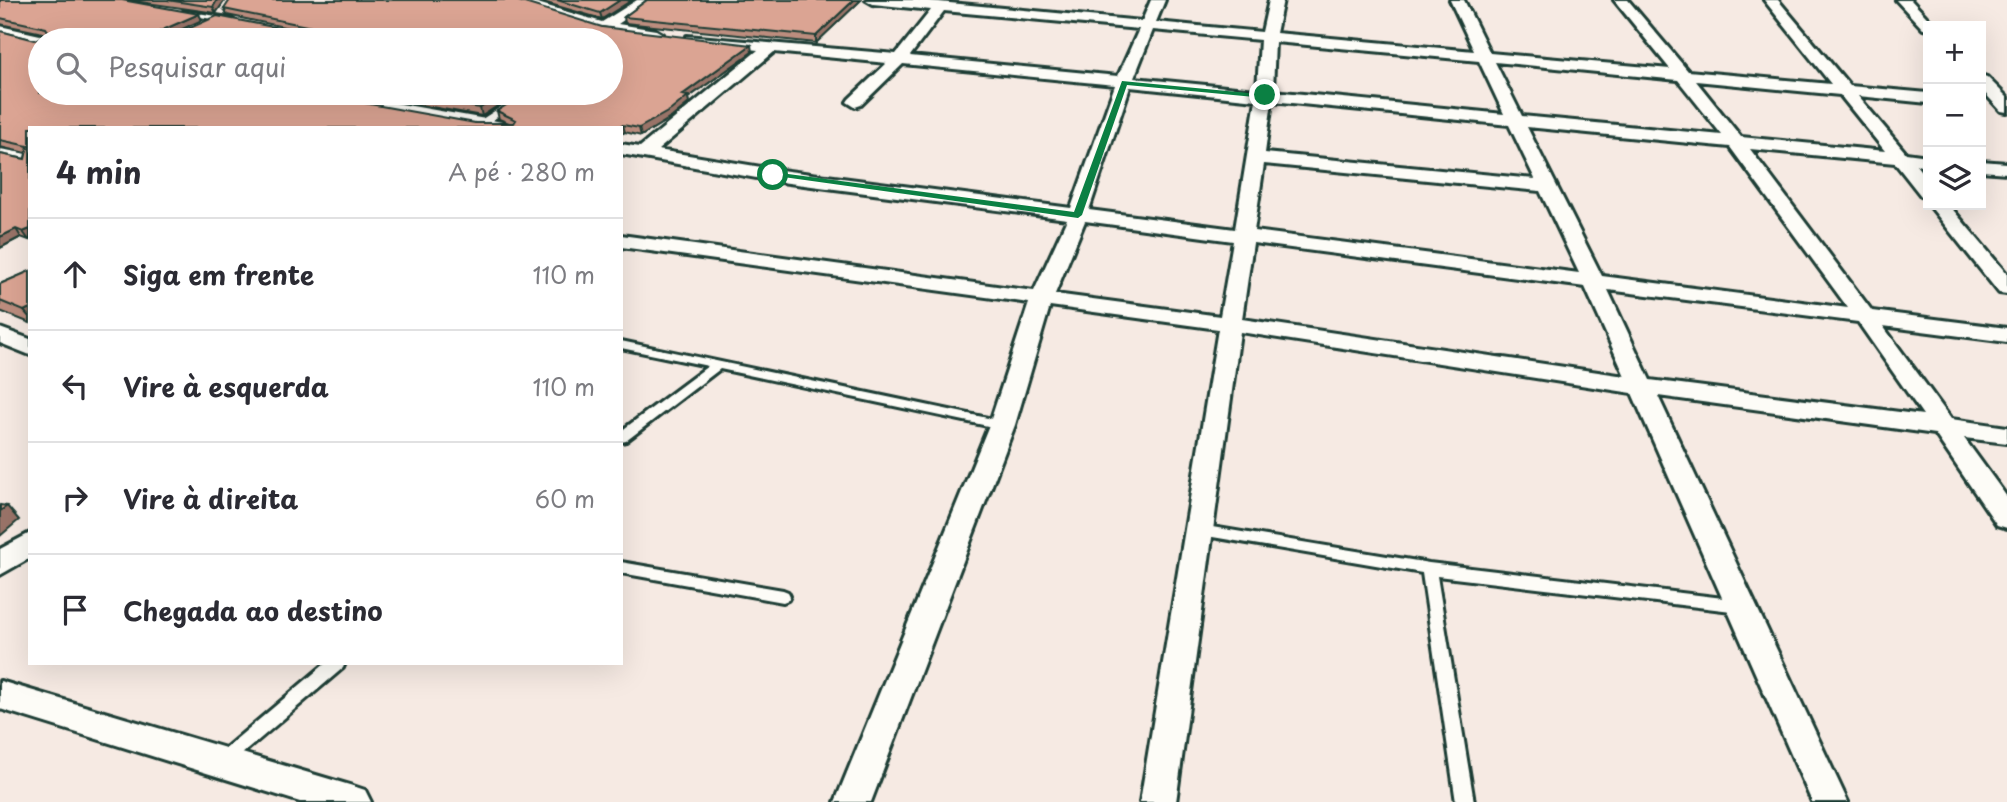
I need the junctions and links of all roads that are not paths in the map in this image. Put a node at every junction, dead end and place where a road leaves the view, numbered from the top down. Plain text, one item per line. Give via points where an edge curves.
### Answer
1 (512, 0) edge
2 (646, 0) edge
3 (873, 0) edge
4 (1158, 0) edge
5 (1276, 0) edge
6 (1457, 0) edge
7 (1621, 0) edge
8 (1771, 0) edge
9 (1903, 0) edge
10 (940, 7) junction
11 (227, 8) edge
12 (169, 11) edge
13 (219, 18) junction
14 (233, 20) edge
15 (1923, 21) edge
16 (208, 24) edge
17 (1147, 26) junction
18 (604, 27) junction
19 (611, 28) edge
20 (0, 30) edge
21 (623, 30) edge
22 (28, 36) edge
23 (1268, 36) junction
24 (772, 46) junction
25 (1483, 55) junction
26 (900, 59) junction
27 (1684, 74) junction
28 (1124, 82) junction
29 (1985, 84) edge
30 (1842, 89) junction
31 (1265, 95) junction
32 (1923, 97) edge
33 (855, 102) dead end
34 (1986, 104) edge
35 (381, 105) edge
36 (509, 105) edge
37 (2007, 106) edge
38 (1514, 120) junction
39 (482, 123) junction
40 (498, 126) edge
41 (1735, 141) junction
42 (623, 149) edge
43 (644, 153) junction
44 (0, 154) edge
45 (1256, 158) junction
46 (1901, 158) junction
47 (28, 159) edge
48 (1923, 160) edge
49 (1986, 166) edge
50 (2007, 168) edge
51 (1549, 186) junction
52 (1923, 186) edge
53 (1943, 210) edge
54 (1078, 215) junction
55 (1242, 237) junction
56 (623, 241) edge
57 (1594, 282) junction
58 (2007, 288) edge
59 (1042, 298) junction
60 (1867, 318) junction
61 (1229, 324) junction
62 (0, 335) edge
63 (2007, 335) edge
64 (623, 344) edge
65 (28, 347) edge
66 (717, 365) junction
67 (1639, 386) junction
68 (1002, 425) junction
69 (1943, 426) junction
70 (2007, 435) edge
71 (623, 436) edge
72 (2007, 518) edge
73 (1200, 530) junction
74 (28, 544) edge
75 (0, 564) edge
76 (623, 567) edge
77 (1429, 569) junction
78 (783, 596) dead end
79 (1743, 606) junction
80 (335, 665) edge
81 (0, 695) edge
82 (222, 762) junction
83 (353, 802) edge
84 (853, 802) edge
85 (1158, 802) edge
86 (1465, 802) edge
87 (1830, 802) edge

1 - 18 street
2 - 18 street
3 - 10 street
4 - 17 street
5 - 23 street
6 - 25 street
7 - 27 street
8 - 30 street
9 - 15 street
10 - 17 street
10 - 26 street
11 - 13 lane
12 - 13 lane
13 - 14 lane
13 - 16 lane
17 - 23 street
17 - 28 street
18 - 19 street
20 - 22 street
21 - 24 street
23 - 25 street
23 - 31 street
24 - 26 street
24 - 43 street
25 - 27 street
25 - 38 street
26 - 28 street
26 - 33 street
27 - 30 street
27 - 41 street
28 - 31 street
28 - 54 street
29 - 37 street
30 - 32 street
30 - 46 street
31 - 38 street
31 - 45 street
34 - 37 street
35 - 39 street
36 - 39 lane
38 - 41 street
38 - 51 street
39 - 40 street
41 - 46 street
41 - 60 street
42 - 43 street
43 - 54 street via 773,175
44 - 47 street
45 - 51 street
45 - 55 street
46 - 48 street
46 - 52 street
49 - 50 street
51 - 57 street
53 - 58 street
54 - 55 street
54 - 59 street
55 - 57 street
55 - 61 street
56 - 59 street
57 - 60 street
57 - 67 street
59 - 61 street
59 - 68 street
60 - 63 street
60 - 69 street
61 - 67 street
61 - 73 street
62 - 65 street
64 - 66 lane
66 - 68 lane
66 - 71 lane
67 - 69 street
67 - 79 street
68 - 84 street
69 - 70 street
69 - 72 street
73 - 77 lane
73 - 85 street
74 - 75 street
76 - 78 lane
77 - 79 lane
77 - 86 lane
79 - 87 street
80 - 82 lane
81 - 82 street
82 - 83 street

